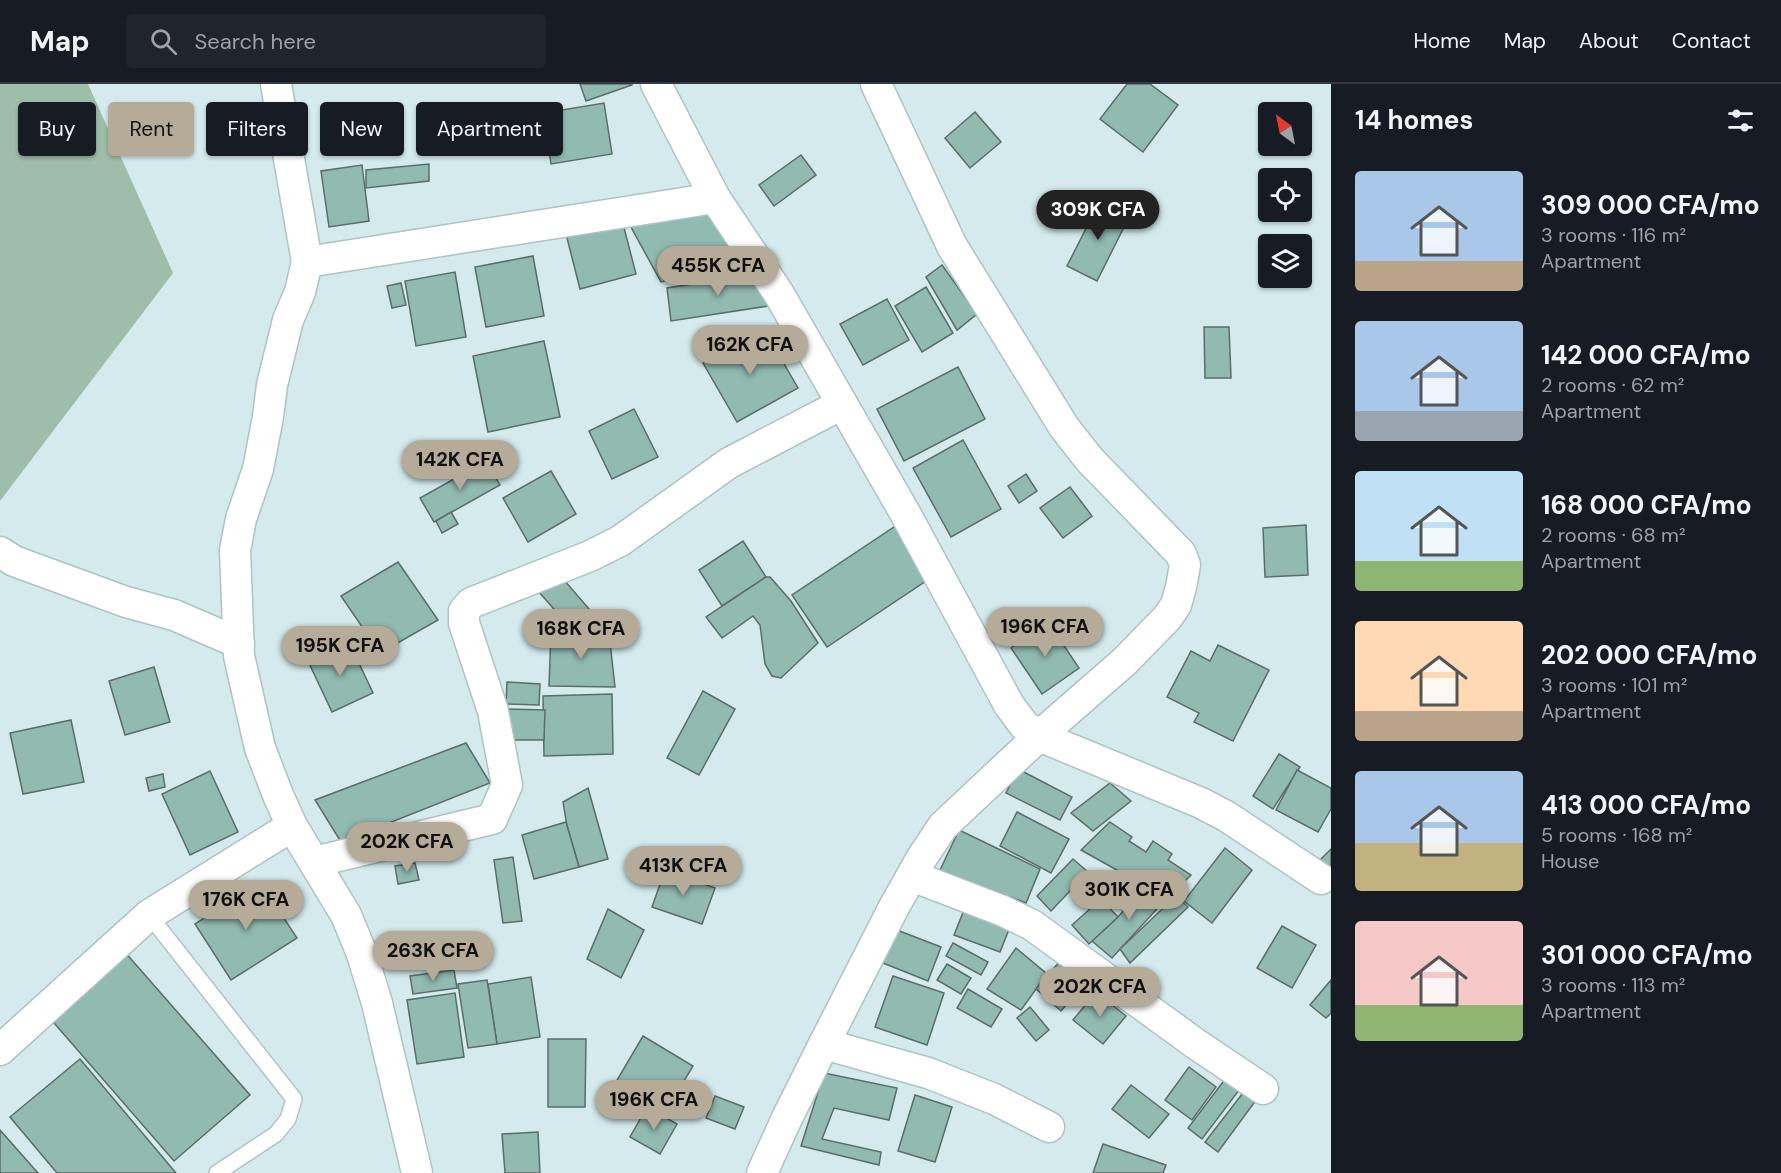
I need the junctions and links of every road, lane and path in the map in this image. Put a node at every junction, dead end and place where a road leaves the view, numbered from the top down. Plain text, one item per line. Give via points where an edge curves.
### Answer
1 (276, 84) edge
2 (656, 84) edge
3 (876, 84) edge
4 (715, 198) junction
5 (307, 262) junction
6 (842, 404) junction
7 (0, 552) edge
8 (239, 643) junction
9 (1039, 736) junction
10 (292, 826) junction
11 (314, 862) junction
12 (912, 876) junction
13 (1321, 879) dead end
14 (149, 915) junction
15 (824, 1044) junction
16 (0, 1050) edge
17 (1263, 1089) dead end
18 (1049, 1127) dead end
19 (218, 1173) edge
20 (417, 1173) edge
21 (762, 1173) edge

1 - 5 street
2 - 4 street
3 - 9 street via 952,246 1064,427 1089,459 1181,554 1185,565 1176,605 1167,618 1124,662
4 - 5 street
4 - 6 street via 779,294
5 - 8 street via 285,331 258,469 235,550
6 - 9 street via 1009,705
6 - 11 street via 729,463 620,541 471,603 465,611 464,623 494,711 507,785 492,819
7 - 8 street via 14,561 126,602 174,615
8 - 10 street via 244,686 260,748
9 - 12 street via 943,826
9 - 13 street via 1201,803
10 - 11 street
10 - 14 street
11 - 20 street via 346,915 362,954
12 - 15 street
12 - 17 street via 1032,925
14 - 16 street
14 - 19 lane via 294,1099 288,1119 276,1134
15 - 18 street via 928,1073 994,1099
15 - 21 street

